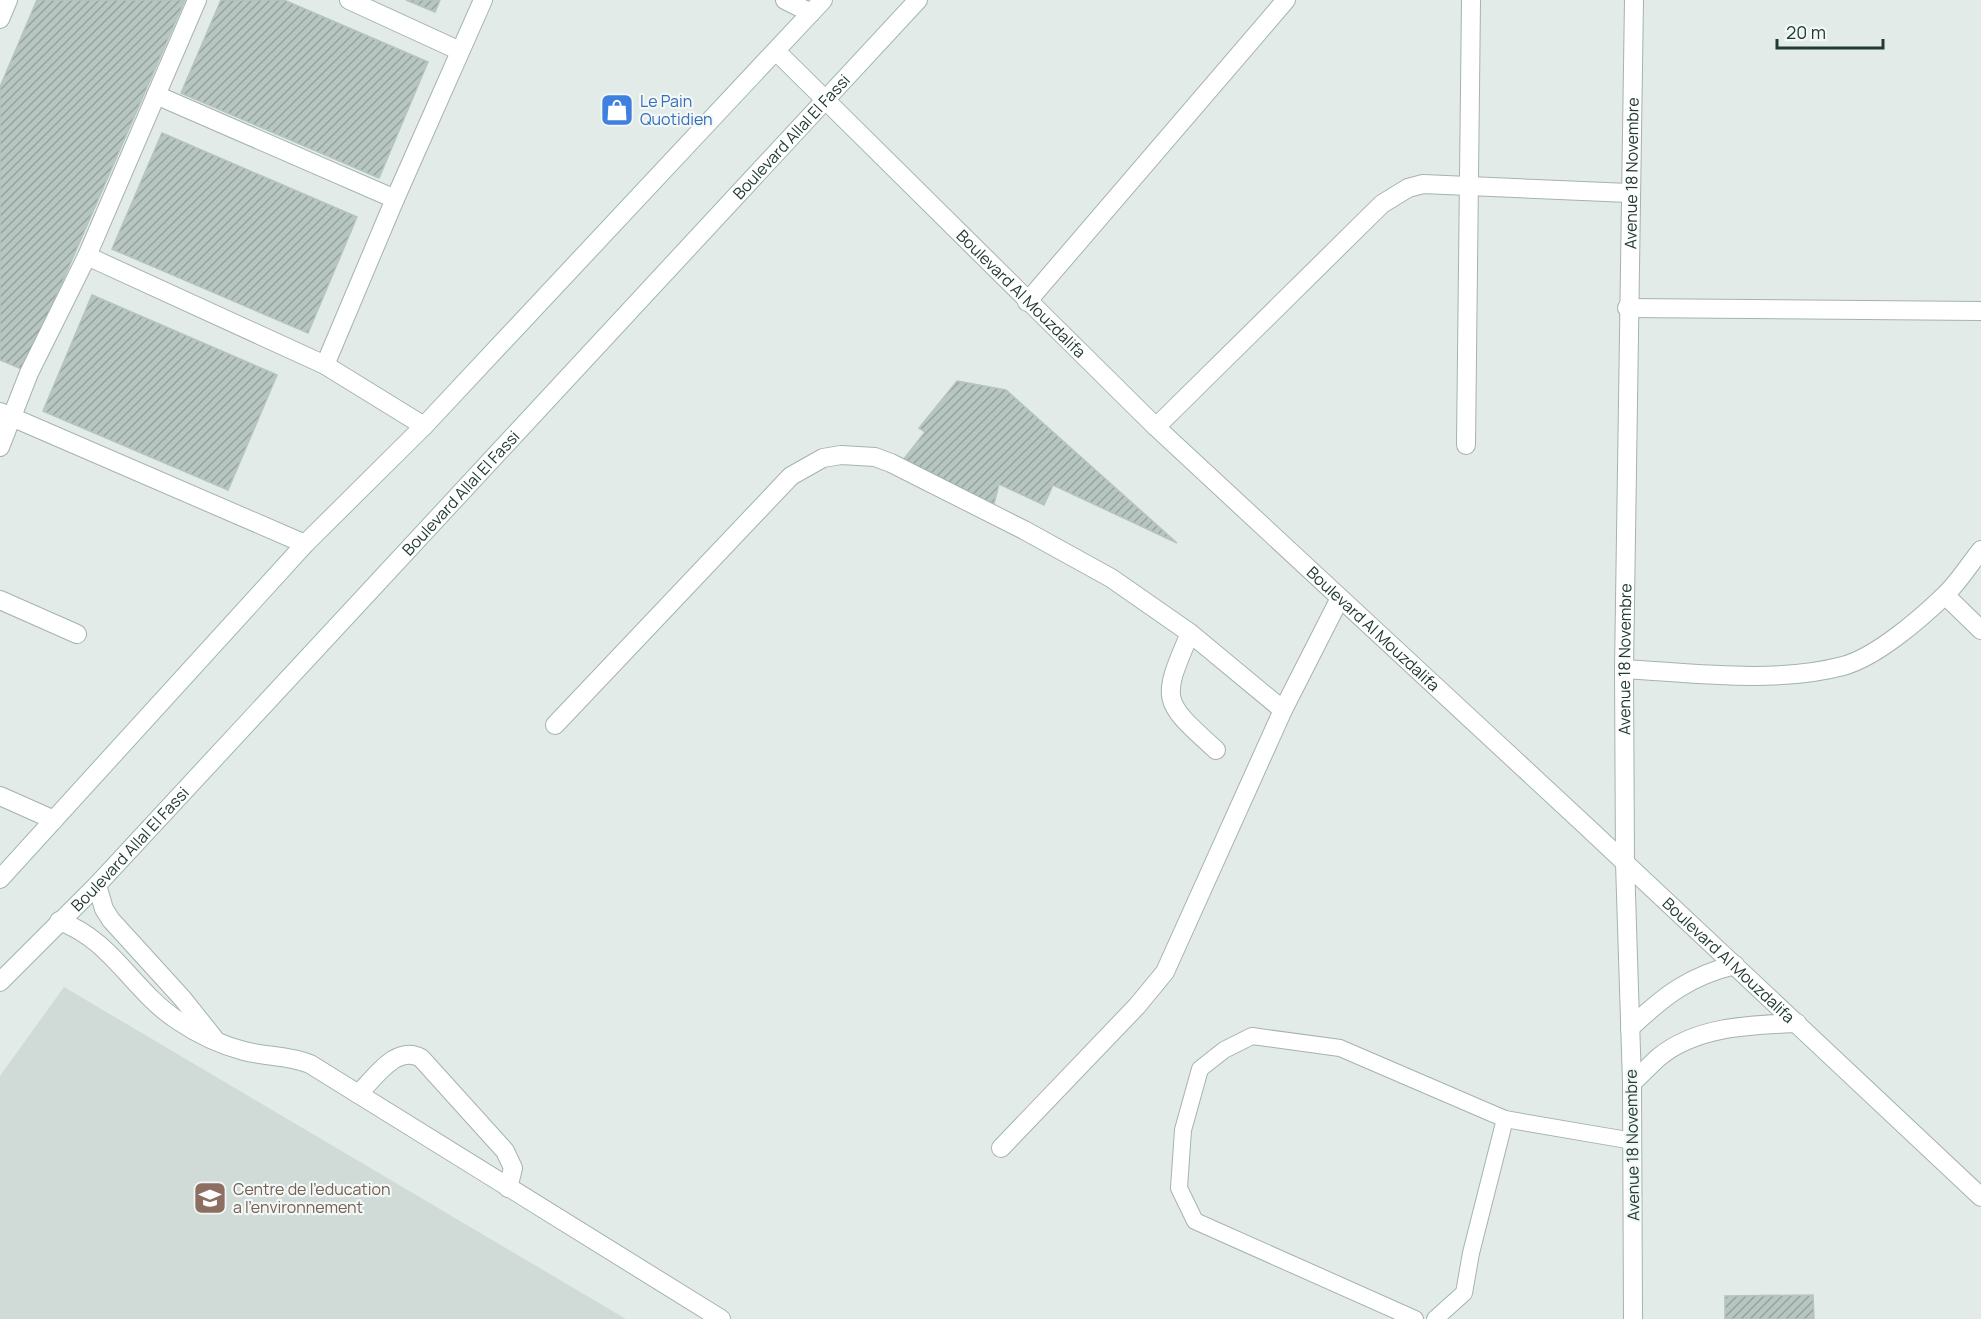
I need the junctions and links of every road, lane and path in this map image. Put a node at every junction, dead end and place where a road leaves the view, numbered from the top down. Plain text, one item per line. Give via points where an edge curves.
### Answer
1 (8, 0) edge
2 (197, 0) edge
3 (349, 0) edge
4 (483, 0) edge
5 (785, 0) edge
6 (918, 0) edge
7 (1286, 0) edge
8 (1471, 0) edge
9 (1634, 0) edge
10 (818, 6) edge
11 (0, 19) edge
12 (460, 51) junction
13 (776, 51) junction
14 (156, 94) junction
15 (823, 100) junction
16 (1469, 187) junction
17 (1629, 193) junction
18 (394, 199) junction
19 (87, 256) junction
20 (1027, 302) junction
21 (1627, 308) junction
22 (1981, 311) edge
23 (325, 365) junction
24 (7, 414) edge
25 (424, 426) junction
26 (1156, 427) junction
27 (1466, 446) dead end
28 (0, 447) edge
29 (305, 544) junction
30 (1981, 550) edge
31 (1945, 595) junction
32 (1340, 598) junction
33 (0, 600) edge
34 (1981, 630) edge
35 (1190, 633) junction
36 (77, 634) dead end
37 (1624, 669) junction
38 (1283, 710) junction
39 (555, 725) dead end
40 (1216, 750) dead end
41 (0, 796) edge
42 (54, 820) junction
43 (1624, 863) junction
44 (0, 879) edge
45 (97, 885) junction
46 (59, 921) junction
47 (1735, 965) junction
48 (0, 982) edge
49 (1797, 1023) junction
50 (1630, 1028) junction
51 (214, 1038) junction
52 (1632, 1083) junction
53 (358, 1094) junction
54 (1505, 1119) junction
55 (1633, 1141) junction
56 (1001, 1148) dead end
57 (508, 1188) junction
58 (1981, 1197) edge
59 (721, 1319) edge
60 (1415, 1319) edge
61 (1436, 1319) edge
62 (1634, 1319) edge

1 - 11 street
2 - 14 street
3 - 12 street
4 - 12 street
5 - 10 street
6 - 15 street, Boulevard Allal El Fassi
7 - 20 street
8 - 16 street
9 - 17 street, Avenue 18 Novembre
10 - 13 street
12 - 18 street
13 - 15 street, Boulevard Al Mouzdalifa
13 - 25 street
14 - 18 street
14 - 19 street
15 - 20 street, Boulevard Al Mouzdalifa
15 - 45 street, Boulevard Allal El Fassi
16 - 17 street
16 - 26 street via 1423,184 1382,204
16 - 27 street
17 - 21 street, Avenue 18 Novembre
18 - 23 street
19 - 23 street
19 - 24 street
20 - 26 street, Boulevard Al Mouzdalifa
21 - 22 street
21 - 37 street, Avenue 18 Novembre
23 - 25 street
24 - 28 street
24 - 29 street
25 - 29 street
26 - 32 street, Boulevard Al Mouzdalifa
29 - 42 street
30 - 31 street
31 - 34 street
31 - 37 street via 1887,643 1845,666 1801,674 1713,675
32 - 38 street
32 - 43 street, Boulevard Al Mouzdalifa
33 - 36 street
35 - 38 street
35 - 39 street via 1111,578 1014,524 891,463 875,457 841,455 823,459 791,476
35 - 40 street via 1170,679 1169,691 1179,716
37 - 43 street, Avenue 18 Novembre
38 - 56 street via 1165,972
41 - 42 street
42 - 44 street
43 - 47 street, Boulevard Al Mouzdalifa
43 - 50 street, Avenue 18 Novembre
45 - 46 street, Boulevard Allal El Fassi
45 - 51 street via 111,920
46 - 48 street, Boulevard Allal El Fassi
46 - 51 street via 102,946 175,1019
47 - 49 street, Boulevard Al Mouzdalifa
47 - 50 street via 1705,972 1682,984
49 - 52 street via 1740,1025 1701,1035 1660,1056
49 - 58 street, Boulevard Al Mouzdalifa
50 - 52 street, Avenue 18 Novembre
51 - 53 street via 244,1051 296,1058
52 - 55 street, Avenue 18 Novembre
53 - 57 street
53 - 57 street via 399,1055 422,1058 505,1151 513,1168
54 - 55 lane
54 - 60 lane via 1340,1048 1251,1036 1224,1050 1200,1070 1183,1130 1179,1188 1196,1221
54 - 61 lane via 1464,1293
55 - 62 street, Avenue 18 Novembre
57 - 59 street

